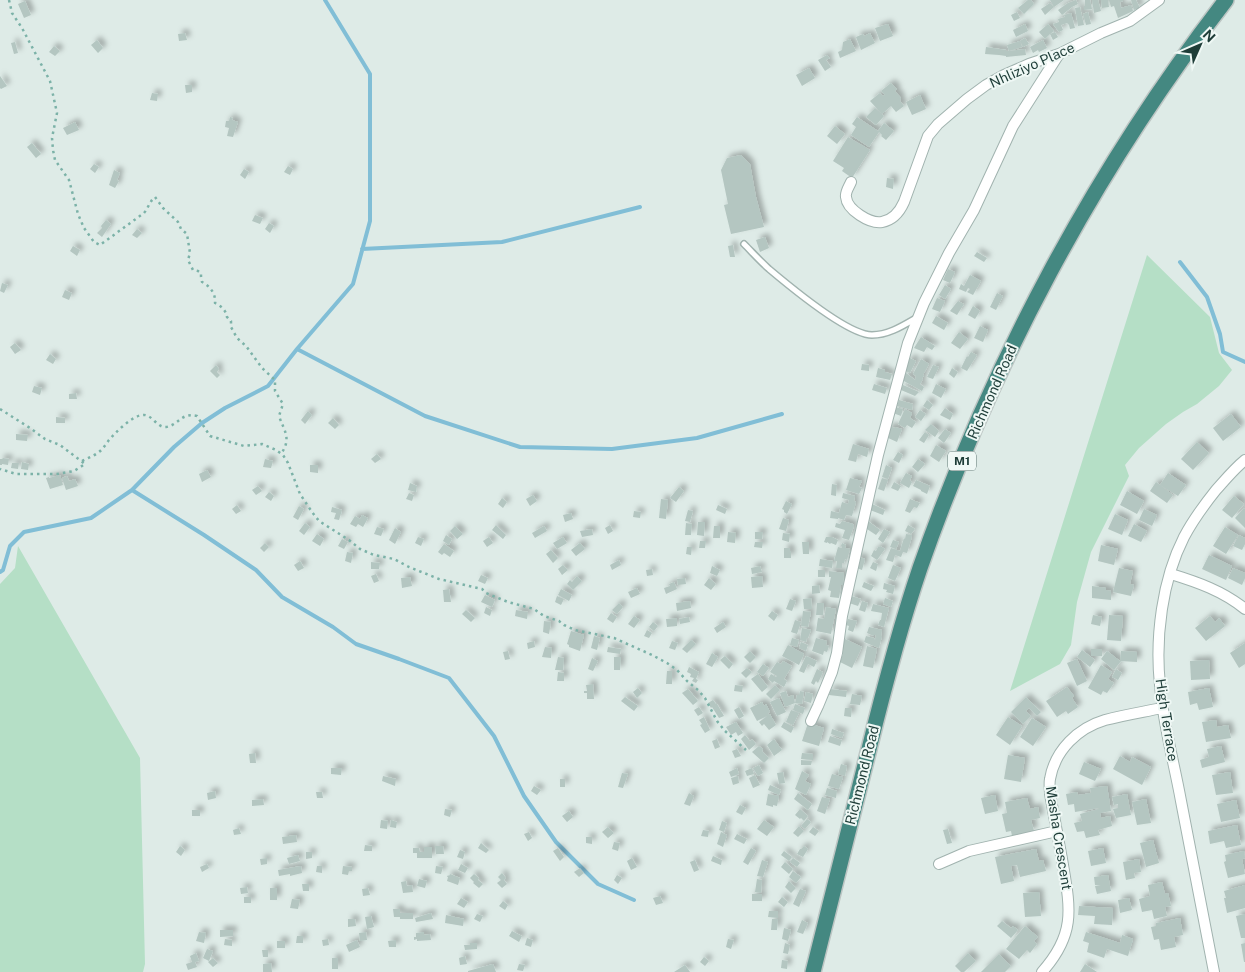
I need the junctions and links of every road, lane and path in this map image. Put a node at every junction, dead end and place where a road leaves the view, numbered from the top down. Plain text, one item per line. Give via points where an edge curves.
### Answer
1 (9, 0) edge
2 (1159, 0) edge
3 (1226, 0) edge
4 (1060, 54) junction
5 (851, 182) dead end
6 (744, 244) dead end
7 (918, 316) junction
8 (0, 409) edge
9 (281, 454) junction
10 (1245, 460) edge
11 (82, 461) junction
12 (0, 470) edge
13 (1171, 574) junction
14 (1245, 609) edge
15 (1162, 708) junction
16 (811, 721) dead end
17 (746, 750) dead end
18 (1057, 831) junction
19 (940, 864) dead end
20 (830, 905) junction
21 (813, 972) edge
22 (820, 972) edge
23 (1042, 972) edge
24 (1214, 972) edge

1 - 9 path via 12,13 50,81 57,113 52,138 54,156 69,180 84,228 100,245 144,213 155,197 178,222 180,229 187,234 188,260 193,270 202,273 202,282 212,290 215,303 227,314 237,338 275,380 275,391 283,404 278,416 287,437
2 - 4 street, Nhliziyo Place via 1130,21
3 - 20 highway, Richmond Road / M1 via 1160,90 1098,188 1051,270 981,414 920,568 902,626
4 - 5 street, Nhliziyo Place via 1029,64 986,85 938,124 928,136 901,210 890,220 876,222 857,214 846,197
4 - 7 street via 1013,126 974,210
6 - 7 lane via 790,286 852,330 871,336 898,328
7 - 16 street via 878,455 832,672
8 - 11 path
9 - 11 path via 262,444 244,446 210,436 195,415 185,416 165,427 146,415 140,415 130,420 99,452
9 - 17 path via 312,512 360,549 394,559 440,579 482,589 576,630 614,638 652,655 677,670 698,690 717,722
10 - 13 street, High Terrace via 1204,505 1184,538
11 - 12 path via 85,464 74,471 57,474 16,474
13 - 14 street via 1209,587
13 - 15 street, High Terrace via 1164,598 1158,653
15 - 18 street, Masha Crescent via 1104,720 1068,742 1050,780
15 - 24 street, High Terrace
18 - 19 street via 969,851
18 - 23 street, Masha Crescent via 1068,920 1062,943
20 - 21 highway, Richmond Road / M1
20 - 22 highway

